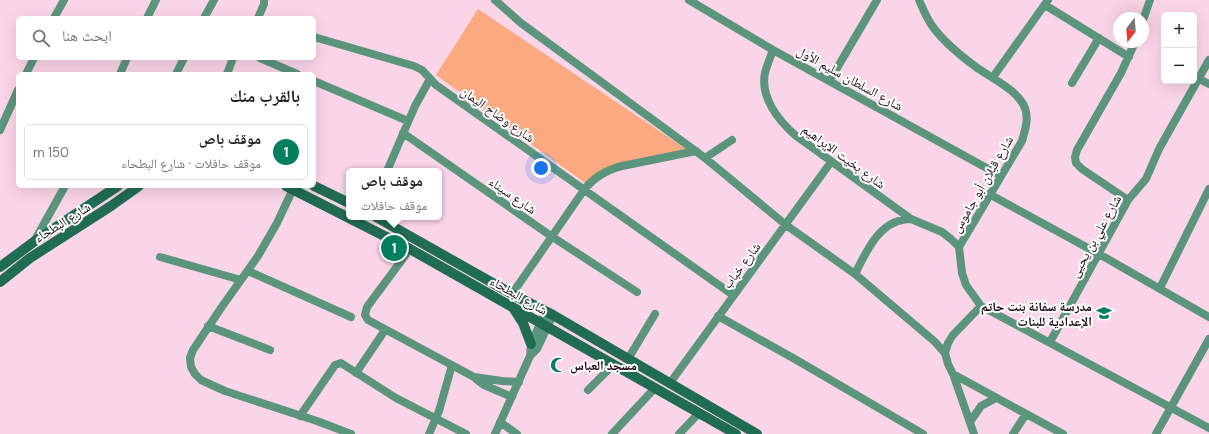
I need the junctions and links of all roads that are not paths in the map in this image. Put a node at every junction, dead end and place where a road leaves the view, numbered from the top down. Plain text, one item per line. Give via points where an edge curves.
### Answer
1 (64, 0) edge
2 (156, 0) edge
3 (214, 0) edge
4 (264, 0) edge
5 (495, 0) edge
6 (689, 0) edge
7 (876, 0) edge
8 (918, 0) edge
9 (1150, 0) edge
10 (1046, 2) edge
11 (1146, 12) edge
12 (55, 16) edge
13 (148, 16) edge
14 (205, 16) edge
15 (259, 16) edge
16 (316, 38) edge
17 (1099, 38) junction
18 (1132, 48) edge
19 (773, 50) junction
20 (1129, 56) junction
21 (33, 60) edge
22 (126, 60) edge
23 (183, 60) edge
24 (232, 60) edge
25 (265, 60) edge
26 (1209, 60) edge
27 (27, 72) edge
28 (121, 72) edge
29 (177, 72) edge
30 (228, 72) edge
31 (292, 72) edge
32 (993, 78) junction
33 (1199, 79) junction
34 (430, 80) junction
35 (830, 80) junction
36 (316, 82) edge
37 (1072, 83) dead end
38 (1209, 84) edge
39 (16, 94) edge
40 (408, 121) junction
41 (0, 130) edge
42 (403, 133) junction
43 (732, 140) dead end
44 (696, 151) junction
45 (705, 158) junction
46 (831, 162) junction
47 (388, 168) edge
48 (1001, 176) junction
49 (316, 187) edge
50 (64, 188) edge
51 (115, 188) edge
52 (137, 188) edge
53 (288, 188) edge
54 (290, 188) edge
55 (1209, 189) edge
56 (584, 190) junction
57 (990, 194) junction
58 (1128, 200) junction
59 (346, 202) edge
60 (346, 216) edge
61 (911, 219) junction
62 (353, 220) edge
63 (381, 220) edge
64 (786, 225) junction
65 (551, 236) junction
66 (35, 241) junction
67 (959, 247) junction
68 (410, 249) junction
69 (1099, 254) junction
70 (160, 257) dead end
71 (0, 267) edge
72 (248, 271) junction
73 (855, 274) junction
74 (241, 280) junction
75 (0, 282) edge
76 (1160, 288) junction
77 (637, 292) dead end
78 (512, 294) junction
79 (733, 295) junction
80 (512, 306) junction
81 (982, 306) junction
82 (550, 313) junction
83 (655, 314) dead end
84 (718, 316) junction
85 (1209, 316) edge
86 (351, 318) dead end
87 (544, 325) junction
88 (208, 326) junction
89 (385, 330) junction
90 (1209, 339) edge
91 (1050, 342) junction
92 (531, 344) junction
93 (270, 350) dead end
94 (945, 353) junction
95 (530, 356) junction
96 (628, 359) junction
97 (452, 365) junction
98 (613, 365) junction
99 (356, 373) junction
100 (953, 374) junction
101 (474, 377) junction
102 (519, 382) junction
103 (670, 383) junction
104 (654, 389) junction
105 (588, 390) dead end
106 (512, 397) junction
107 (996, 398) junction
108 (1171, 407) junction
109 (698, 413) junction
110 (1026, 414) junction
111 (300, 416) junction
112 (436, 419) junction
113 (500, 422) junction
114 (970, 422) junction
115 (1209, 428) edge
116 (351, 434) edge
117 (429, 434) edge
118 (466, 434) edge
119 (495, 434) edge
120 (516, 434) edge
121 (612, 434) edge
122 (679, 434) edge
123 (736, 434) edge
124 (758, 434) edge
125 (923, 434) edge
126 (974, 434) edge
127 (1013, 434) edge
128 (1062, 434) edge
129 (1156, 434) edge

1 - 12 street
2 - 13 street
3 - 14 street
4 - 15 street
5 - 44 street via 530,30
6 - 19 street, شارع السلطان سليم الأول
7 - 35 street
8 - 32 street, شارع قبلان أبو جاموس via 933,27 943,38 976,67
9 - 11 street
10 - 17 street
10 - 32 street
16 - 34 street, شارع وضاح اليمان via 414,66 422,70
17 - 20 street
17 - 37 street
18 - 20 street
19 - 35 street, شارع السلطان سليم الأول
19 - 46 street, شارع بخيت الإبراهيم via 764,83 778,117 795,135
20 - 58 street via 1075,157 1076,163 1082,169
21 - 27 street
22 - 28 street
23 - 29 street
24 - 30 street
25 - 31 street
26 - 33 street, شارع علي بن يحيى
32 - 48 street, شارع قبلان أبو جاموس via 1017,96 1025,107 1027,117 1022,141
33 - 38 street
33 - 58 street, شارع علي بن يحيى via 1159,149 1146,179
34 - 40 street
34 - 56 street, شارع وضاح اليمان
35 - 48 street, شارع السلطان سليم الأول
36 - 40 street
39 - 41 street
40 - 42 street
42 - 47 street
42 - 65 street, شارع سيناء
43 - 45 street
44 - 45 street
44 - 56 street via 612,169 596,177
45 - 64 street
46 - 61 street, شارع بخيت الإبراهيم
46 - 64 street, شارع خباب
48 - 57 street, شارع قبلان أبو جاموس
49 - 59 street
50 - 66 street
51 - 66 street, شارع البطحاء
52 - 75 street, شارع البطحاء via 30,258
53 - 72 street via 277,223
54 - 60 street, شارع البطحاء
55 - 76 street
56 - 65 street
56 - 79 street, شارع وضاح اليمان
57 - 67 street, شارع قبلان أبو جاموس
57 - 69 street
58 - 69 street, شارع علي بن يحيى
61 - 67 street, شارع بخيت الإبراهيم via 942,232
61 - 73 street via 903,219 879,233
62 - 68 street, شارع البطحاء
63 - 78 street, شارع البطحاء
64 - 73 street
64 - 79 street, شارع خباب
65 - 77 street, شارع سيناء
65 - 78 street
66 - 71 street, شارع البطحاء
67 - 81 street, شارع قبلان أبو جاموس via 966,285
68 - 80 street, شارع البطحاء
68 - 89 street via 366,312 368,320
69 - 76 street
69 - 91 street, شارع علي بن يحيى
70 - 74 street
72 - 74 street
72 - 86 street
73 - 94 street
74 - 88 street
76 - 85 street
78 - 82 street, شارع البطحاء
79 - 84 street, شارع خباب
80 - 87 street, شارع البطحاء
80 - 92 street via 523,323
81 - 91 street, شارع قبلان أبو جاموس
81 - 94 street via 953,335
82 - 87 street
82 - 96 street, شارع البطحاء
83 - 96 street
84 - 103 street, شارع خباب
84 - 125 street
87 - 92 street
87 - 95 street via 537,349
87 - 98 street, شارع البطحاء
88 - 93 street
88 - 111 street via 190,358 191,367 198,378 230,393
89 - 97 street
89 - 99 street
90 - 108 street
91 - 108 street, شارع قبلان أبو جاموس
92 - 95 street
94 - 100 street
95 - 102 street
96 - 103 street, شارع البطحاء
97 - 101 street
97 - 112 street
98 - 104 street, شارع البطحاء
98 - 105 street
99 - 111 street via 342,363 336,364
99 - 112 street
100 - 107 street
100 - 114 street
101 - 102 street
101 - 106 street
102 - 106 street
103 - 124 street, شارع البطحاء
104 - 109 street, شارع البطحاء
104 - 121 street
106 - 113 street
107 - 110 street
107 - 114 street via 981,406
108 - 115 street, شارع قبلان أبو جاموس
108 - 129 street
109 - 122 street
109 - 123 street, شارع البطحاء
110 - 127 street
110 - 128 street
111 - 116 street
112 - 117 street
112 - 118 street
113 - 119 street
113 - 120 street
114 - 126 street

